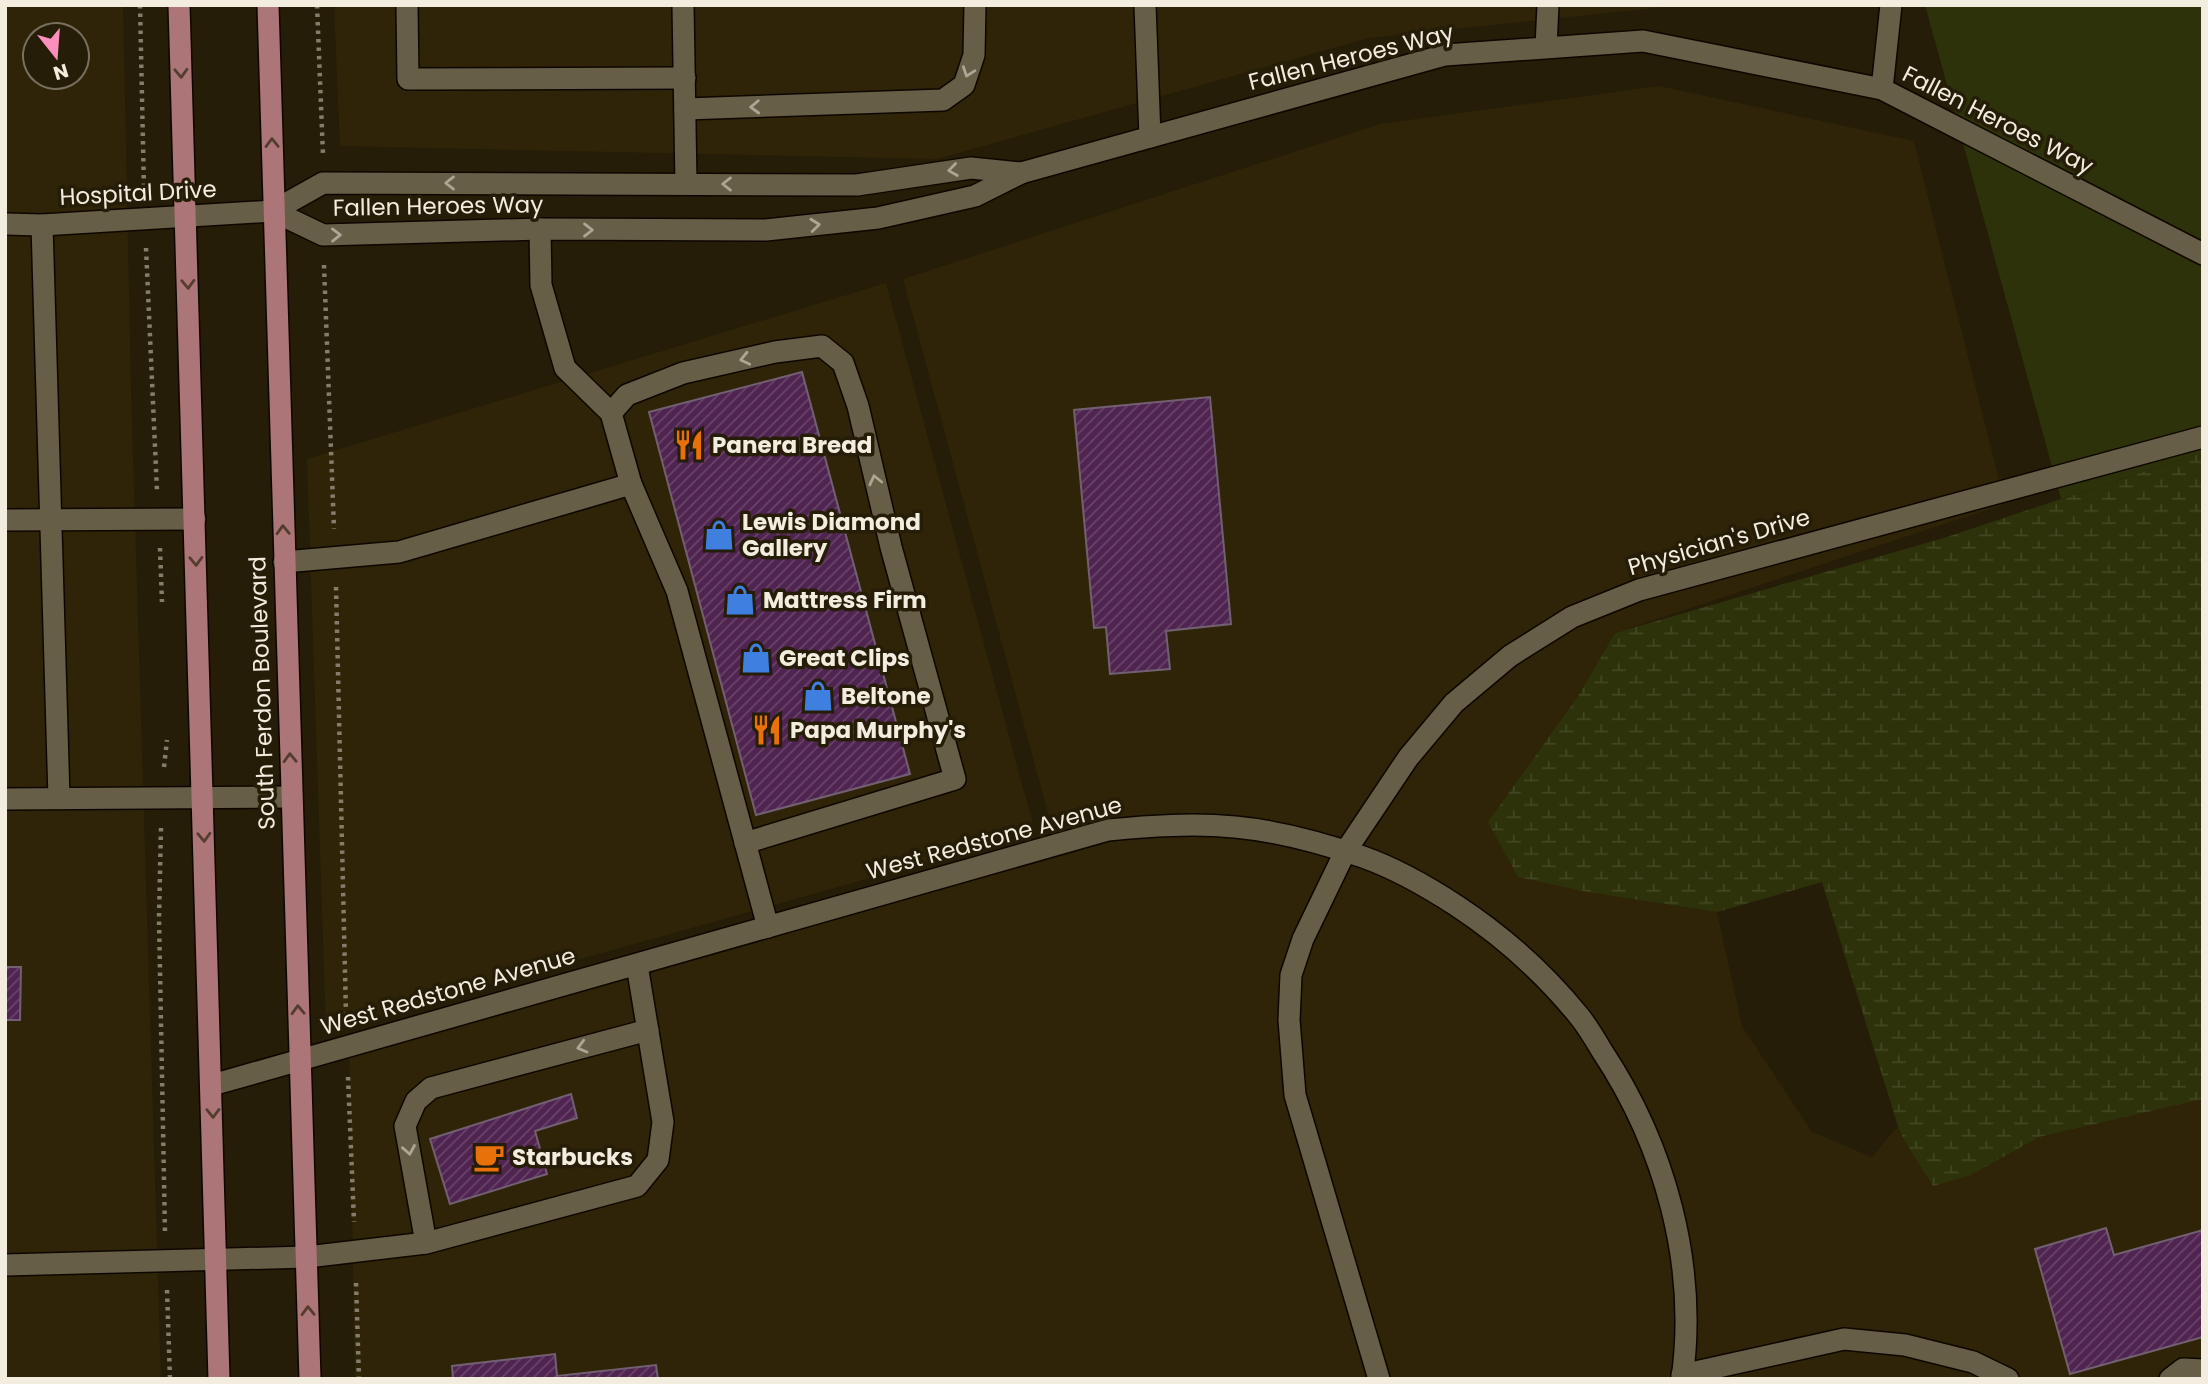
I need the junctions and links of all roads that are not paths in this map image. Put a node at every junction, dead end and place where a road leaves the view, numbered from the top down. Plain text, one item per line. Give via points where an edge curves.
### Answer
1 (179, 5) edge
2 (268, 5) edge
3 (407, 5) edge
4 (683, 5) edge
5 (975, 5) edge
6 (1145, 5) edge
7 (1548, 5) edge
8 (1891, 5) edge
9 (1546, 47) junction
10 (685, 78) junction
11 (1882, 89) junction
12 (685, 109) junction
13 (1150, 137) junction
14 (1021, 173) junction
15 (686, 184) junction
16 (273, 211) junction
17 (186, 216) junction
18 (5, 224) edge
19 (42, 225) junction
20 (540, 229) junction
21 (2203, 254) edge
22 (611, 413) junction
23 (2203, 437) edge
24 (631, 484) junction
25 (195, 519) junction
26 (5, 520) edge
27 (51, 520) junction
28 (284, 562) junction
29 (203, 797) junction
30 (291, 797) junction
31 (59, 798) junction
32 (5, 799) edge
33 (745, 843) junction
34 (1345, 852) junction
35 (768, 927) junction
36 (637, 965) junction
37 (648, 1030) junction
38 (300, 1060) junction
39 (212, 1085) junction
40 (426, 1243) junction
41 (307, 1257) junction
42 (216, 1260) junction
43 (5, 1265) edge
44 (2203, 1370) edge
45 (1682, 1377) edge
46 (219, 1379) edge
47 (310, 1379) edge
48 (1378, 1379) edge
49 (2008, 1379) edge
50 (2170, 1379) edge

1 -> 17 main road
16 -> 2 main road, South Ferdon Boulevard
3 - 10 street via 408,79
4 - 10 street
5 -> 12 street via 974,55 964,85 943,100
6 - 13 street
7 - 9 street
8 - 11 street
9 - 11 street, Fallen Heroes Way via 1643,41
9 - 13 street, Fallen Heroes Way via 1445,55
10 - 12 street
11 - 21 street, Fallen Heroes Way
12 - 15 street
13 - 14 street, Fallen Heroes Way
14 -> 15 street, Fallen Heroes Way via 971,168 857,185
20 -> 14 street, Fallen Heroes Way via 765,230 878,218 975,196
15 -> 16 street, Fallen Heroes Way via 323,183
16 - 17 street, Hospital Drive
16 -> 20 street, Fallen Heroes Way via 323,235
28 -> 16 main road, South Ferdon Boulevard
17 - 19 street, Hospital Drive
17 -> 25 main road
18 - 19 street, Hospital Drive
19 - 27 street
20 - 22 street via 541,285 565,368
22 - 24 street
33 -> 22 street via 955,779 891,547 858,406 843,363 822,346 683,373 627,395
23 - 34 street, Physician's Drive via 1639,590 1572,617 1510,656 1454,703 1408,758
24 - 28 street via 399,552
24 - 33 street via 677,591
25 - 27 street
25 -> 29 main road
26 - 27 street
27 - 31 street
30 -> 28 main road, South Ferdon Boulevard
29 - 30 street
29 - 31 street
29 -> 39 main road
38 -> 30 main road, South Ferdon Boulevard
31 - 32 street
33 - 35 street
34 - 35 street, West Redstone Avenue via 1302,838 1235,827 1162,825 1108,830
34 - 45 street, West Redstone Avenue via 1426,886 1490,928 1533,965 1580,1017 1624,1083 1653,1147 1674,1218 1684,1284
34 - 48 street, Physician's Drive via 1291,975 1291,1059 1295,1095
35 - 36 street, West Redstone Avenue
36 - 37 street
36 - 38 street, West Redstone Avenue
37 - 40 street via 663,1122 658,1160 636,1186
37 -> 40 street via 431,1088 415,1101 405,1126
38 - 39 street, West Redstone Avenue
38 - 41 main road, South Ferdon Boulevard
39 -> 42 main road
40 - 41 street
41 - 42 street
47 -> 41 main road, South Ferdon Boulevard
42 - 43 street
42 - 46 main road
44 - 50 street via 2183,1369
45 - 49 street via 1844,1339 1905,1345 1973,1362

